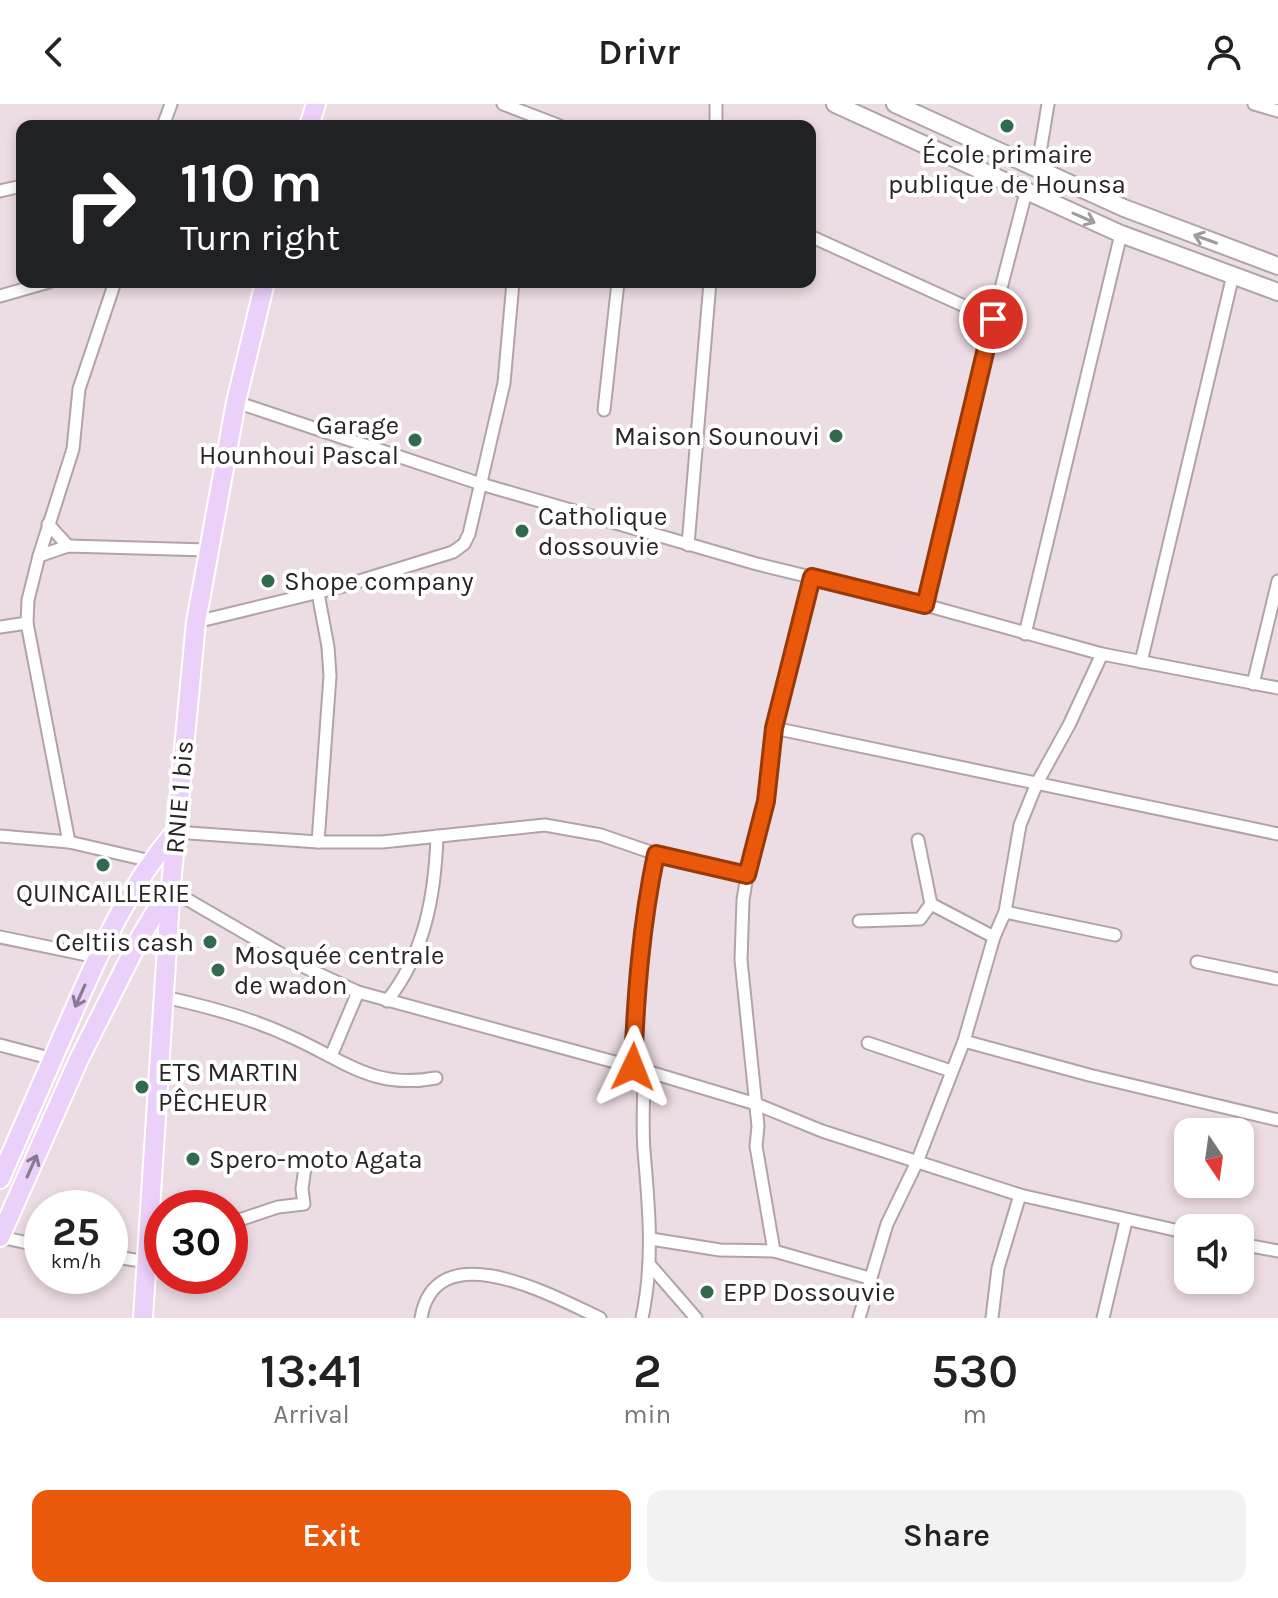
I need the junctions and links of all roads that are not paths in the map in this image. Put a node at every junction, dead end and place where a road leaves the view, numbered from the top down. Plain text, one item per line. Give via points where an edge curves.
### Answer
1 (503, 104) edge
2 (835, 104) edge
3 (895, 104) edge
4 (1048, 104) edge
5 (1254, 104) edge
6 (1278, 111) edge
7 (528, 112) junction
8 (527, 120) edge
9 (546, 120) edge
10 (1037, 171) junction
11 (1026, 192) junction
12 (1121, 234) junction
13 (816, 239) edge
14 (1278, 266) edge
15 (1233, 275) junction
16 (28, 288) edge
17 (113, 288) edge
18 (264, 288) edge
19 (512, 288) edge
20 (617, 288) edge
21 (709, 288) edge
22 (1278, 292) edge
23 (0, 296) edge
24 (993, 319) junction
25 (236, 402) junction
26 (604, 410) dead end
27 (481, 484) junction
28 (48, 524) junction
29 (688, 545) junction
30 (68, 546) junction
31 (207, 550) junction
32 (39, 556) junction
33 (812, 577) junction
34 (1278, 581) edge
35 (318, 593) junction
36 (925, 605) junction
37 (196, 622) junction
38 (27, 623) junction
39 (0, 627) edge
40 (1025, 634) junction
41 (1102, 654) junction
42 (1141, 662) junction
43 (1253, 684) junction
44 (1278, 688) edge
45 (774, 728) junction
46 (1037, 783) junction
47 (175, 832) junction
48 (1278, 834) edge
49 (0, 836) edge
50 (437, 836) junction
51 (918, 840) dead end
52 (69, 842) junction
53 (318, 842) junction
54 (656, 854) junction
55 (151, 861) junction
56 (747, 875) junction
57 (171, 888) junction
58 (931, 904) junction
59 (1005, 912) junction
60 (859, 921) dead end
61 (1115, 935) dead end
62 (0, 937) edge
63 (994, 937) junction
64 (97, 957) junction
65 (1197, 962) dead end
66 (1278, 979) edge
67 (358, 992) junction
68 (164, 997) junction
69 (387, 1001) junction
70 (964, 1041) junction
71 (868, 1043) dead end
72 (0, 1045) edge
73 (331, 1056) junction
74 (53, 1059) junction
75 (639, 1068) junction
76 (951, 1071) junction
77 (436, 1078) dead end
78 (756, 1104) junction
79 (1278, 1120) edge
80 (917, 1162) junction
81 (305, 1167) dead end
82 (0, 1179) edge
83 (157, 1190) edge
84 (1020, 1195) junction
85 (248, 1217) edge
86 (1126, 1221) junction
87 (1174, 1230) edge
88 (0, 1237) edge
89 (651, 1239) junction
90 (24, 1242) edge
91 (1254, 1247) edge
92 (774, 1251) junction
93 (1278, 1251) edge
94 (650, 1265) junction
95 (869, 1278) junction
96 (148, 1294) edge
97 (143, 1318) edge
98 (421, 1318) edge
99 (600, 1318) edge
100 (642, 1318) edge
101 (696, 1318) edge
102 (859, 1318) edge
103 (992, 1318) edge
104 (1103, 1318) edge

1 - 7 street
2 - 11 main road
3 - 10 main road
4 - 10 street
5 - 6 street
7 - 8 street
7 - 9 street
14 -> 10 main road
11 -> 12 main road
11 - 24 street
12 - 15 main road
12 - 40 street
13 - 24 street
15 - 22 main road
15 - 42 street
16 - 23 street
17 - 28 street via 79,389 73,449
18 - 25 main road, RNIE 1 bis
19 - 27 street via 504,383
20 - 26 street
21 - 29 street
24 - 36 street
25 - 27 street
25 - 31 main road, RNIE 1 bis
27 - 29 street
27 - 35 street via 469,534 460,548
28 - 30 street
28 - 32 street
29 - 33 street
30 - 31 street
30 - 32 street
31 - 37 main road, RNIE 1 bis
32 - 38 street
33 - 36 street
33 - 45 street
34 - 43 street
35 - 37 street
35 - 53 street via 330,676
36 - 40 street
37 - 47 main road, RNIE 1 bis
38 - 39 street
38 - 52 street
40 - 41 street
41 - 42 street
41 - 46 street
42 - 43 street
43 - 44 street
45 - 46 street
45 - 56 street via 766,801
46 - 48 street
46 - 59 street via 1020,825
47 - 53 street
47 - 55 main road
47 - 57 main road, RNIE 1 bis
49 - 52 street
50 - 53 street
50 - 54 street via 545,825 601,835
50 - 69 street via 428,918
51 - 58 street
52 - 55 street
54 - 56 street
54 - 75 street via 640,946
55 - 64 main road
56 - 78 street via 741,960
57 - 67 street via 287,959
57 - 68 main road, RNIE 1 bis
88 -> 57 main road via 79,1059
58 - 60 street via 917,920
58 - 63 street
59 - 61 street
59 - 63 street
62 - 64 street
63 - 70 street
64 -> 74 main road
65 - 66 street
67 - 69 street
67 - 73 street
68 - 73 street via 256,1022
68 - 83 main road, RNIE 1 bis
69 - 75 street
70 - 76 street
70 - 79 street
71 - 76 street
72 - 74 street
73 - 77 street via 387,1080
74 - 82 main road
75 - 78 street
75 - 89 street
76 - 80 street
78 - 80 street
78 - 92 street via 756,1146
80 - 84 street
80 - 95 street
81 - 85 street via 304,1204
84 - 86 street
84 - 103 street via 998,1268
86 - 87 street
86 - 104 street
88 - 90 street
89 - 92 street via 720,1250
89 - 94 street
91 - 93 street
92 - 95 street
94 - 100 street
94 - 101 street
95 - 102 street
96 - 97 main road, RNIE 1 bis
98 - 99 street via 438,1285 472,1273 524,1284

